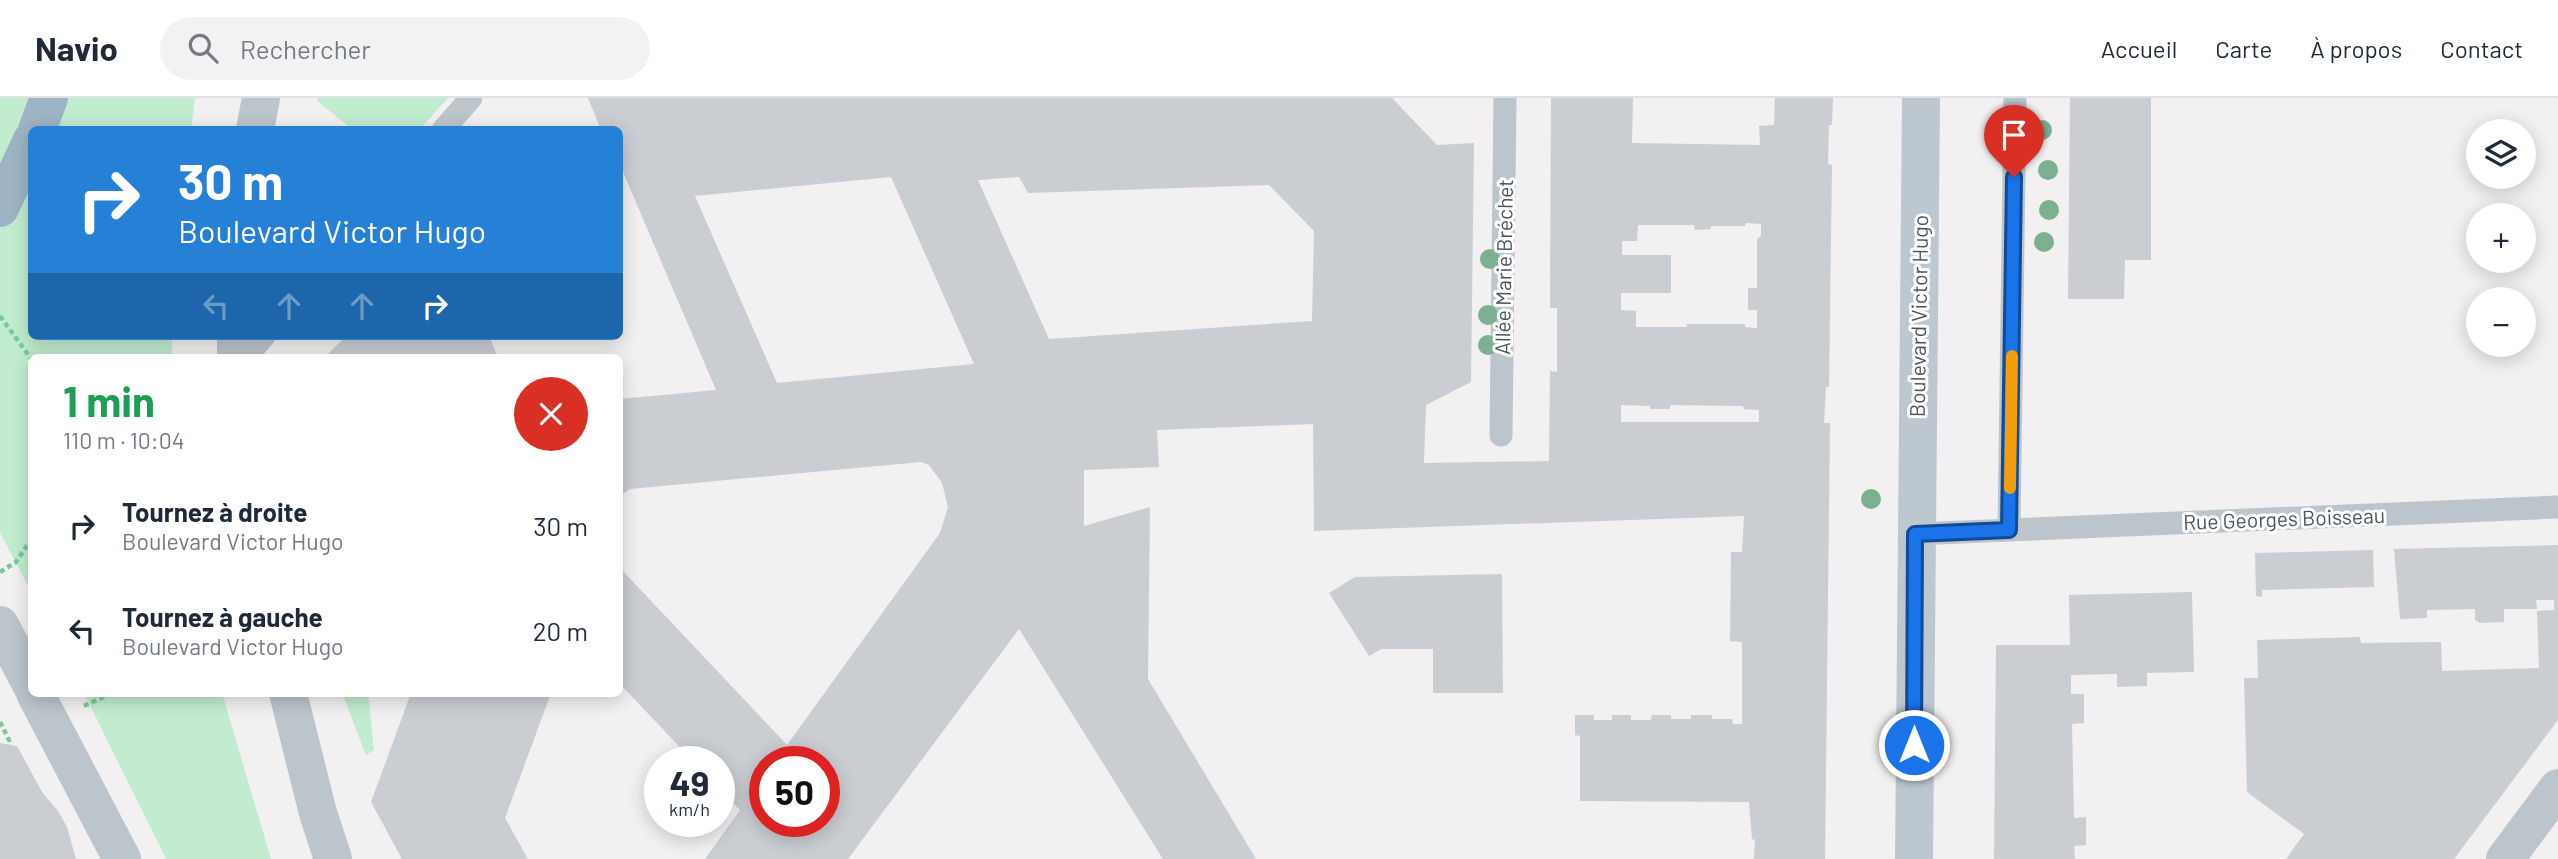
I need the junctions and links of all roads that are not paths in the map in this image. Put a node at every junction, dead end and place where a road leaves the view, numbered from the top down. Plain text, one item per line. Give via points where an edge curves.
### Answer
1 (49, 98) edge
2 (261, 98) edge
3 (471, 98) edge
4 (1505, 98) edge
5 (1921, 98) edge
6 (2015, 98) edge
7 (38, 126) edge
8 (255, 126) edge
9 (446, 126) edge
10 (28, 148) edge
11 (0, 208) edge
12 (261, 340) edge
13 (249, 354) edge
14 (1501, 435) dead end
15 (2558, 507) edge
16 (2009, 530) junction
17 (1915, 534) junction
18 (3, 638) edge
19 (28, 679) edge
20 (37, 697) edge
21 (289, 697) edge
22 (2558, 788) edge
23 (122, 859) edge
24 (333, 859) edge
25 (1914, 859) edge
26 (2505, 859) edge

1 - 7 highway
2 - 8 street
3 - 9 lane
4 - 14 lane, Allée Marie Bréchet
5 - 17 main road, Boulevard Victor Hugo
6 - 16 lane
10 - 11 highway
12 - 13 lane
15 - 16 lane, Rue Georges Boisseau
16 - 17 lane
17 - 25 main road, Boulevard Victor Hugo
18 - 19 street
20 - 23 street
21 - 24 street
22 - 26 street

